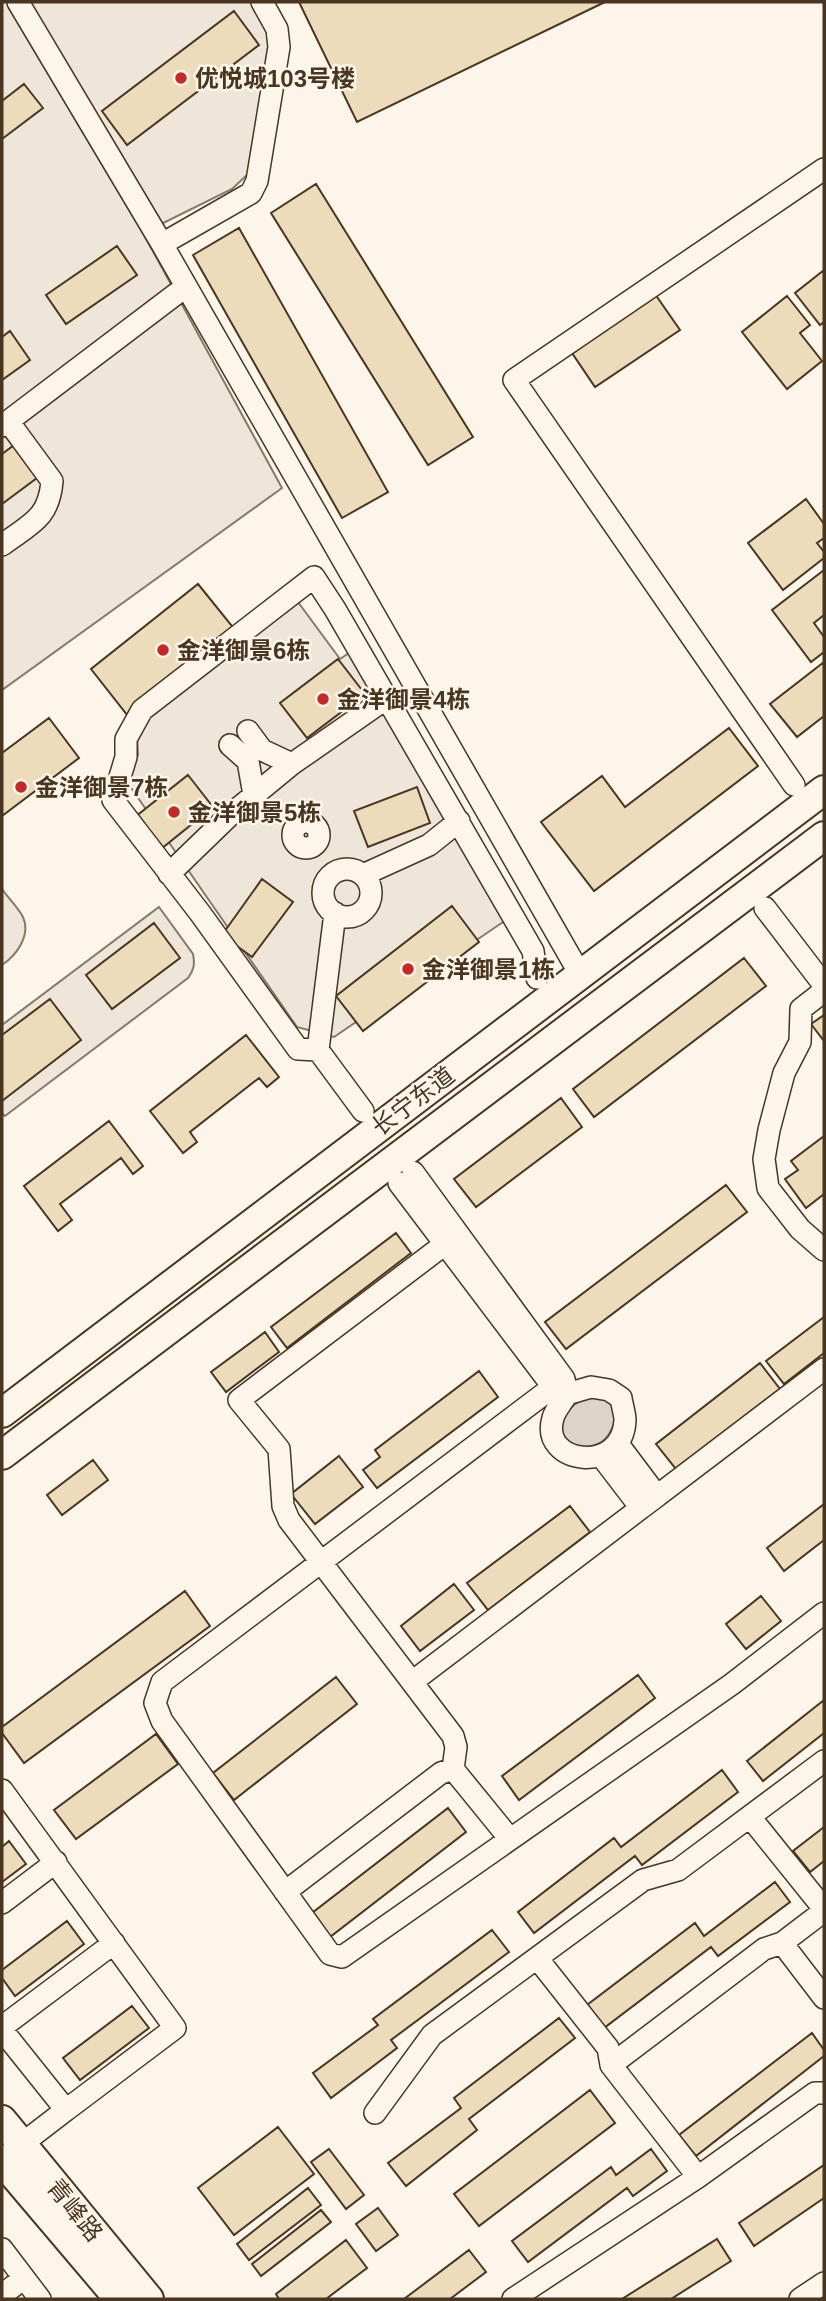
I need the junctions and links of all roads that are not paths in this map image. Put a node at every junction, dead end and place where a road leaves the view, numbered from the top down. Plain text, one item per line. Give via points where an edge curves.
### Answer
1 (18, 2) edge
2 (262, 2) edge
3 (824, 169) edge
4 (162, 244) junction
5 (176, 293) dead end
6 (5, 424) edge
7 (2, 545) edge
8 (387, 698) junction
9 (248, 731) dead end
10 (229, 745) dead end
11 (292, 764) junction
12 (794, 785) dead end
13 (824, 790) edge
14 (254, 795) junction
15 (459, 821) junction
16 (824, 836) edge
17 (314, 844) dead end
18 (334, 873) junction
19 (169, 874) junction
20 (363, 875) junction
21 (765, 908) dead end
22 (335, 913) junction
23 (580, 974) junction
24 (537, 978) dead end
25 (824, 985) edge
26 (824, 991) edge
27 (318, 1050) junction
28 (363, 1111) dead end
29 (445, 1244) junction
30 (824, 1250) edge
31 (824, 1369) edge
32 (560, 1391) junction
33 (2, 1413) edge
34 (610, 1450) junction
35 (2, 1455) edge
36 (649, 1502) junction
37 (321, 1562) junction
38 (824, 1613) edge
39 (412, 1682) junction
40 (824, 1760) edge
41 (453, 1769) junction
42 (2, 1790) edge
43 (750, 1817) junction
44 (510, 1839) junction
45 (56, 1862) junction
46 (285, 1892) junction
47 (2, 1903) edge
48 (824, 1910) edge
49 (114, 1943) junction
50 (782, 1944) junction
51 (537, 1958) junction
52 (824, 1998) edge
53 (2, 2029) edge
54 (611, 2065) junction
55 (824, 2093) edge
56 (66, 2110) junction
57 (375, 2113) dead end
58 (2, 2120) edge
59 (2, 2160) edge
60 (698, 2177) junction
61 (2, 2249) edge
62 (24, 2278) junction
63 (824, 2283) edge
64 (2, 2295) edge
65 (40, 2299) edge
66 (118, 2299) edge
67 (149, 2299) edge
68 (513, 2299) edge
69 (800, 2299) edge

1 - 4 street
2 - 4 street via 277,29 279,47 257,181 251,192
3 - 12 street via 514,380
4 - 23 street
5 - 6 street
6 - 7 street via 52,481 50,501 40,517
8 - 11 street
8 - 15 street
8 - 19 street via 314,577 142,710 126,738 126,757 113,800
9 - 11 street via 262,750
10 - 14 street via 248,761
11 - 14 street
13 - 23 main road, 长宁东道
14 - 19 street
15 - 20 street via 429,845
15 - 24 street via 533,951
16 - 35 main road, 长宁东道
17 - 18 street
18 - 20 street via 349,869
18 - 22 street via 323,893
19 - 27 street via 298,1049
20 - 22 street via 371,888 369,904 358,915
21 - 25 street
22 - 27 street
23 - 33 main road, 长宁东道
26 - 30 street via 801,1009 800,1042 784,1073 764,1159 768,1188 800,1229
27 - 28 street
29 - 32 street
29 - 32 street via 406,1178 564,1379
29 - 37 street via 239,1400 279,1449 283,1506
31 - 36 street
32 - 34 street via 552,1436 561,1450 578,1457
32 - 34 street via 591,1387 621,1398 625,1421
32 - 37 street
34 - 36 street
36 - 39 street
37 - 39 street
37 - 46 street via 162,1682 155,1703 162,1721
38 - 44 street via 732,1684
39 - 41 street via 453,1736
40 - 43 street
41 - 44 street
41 - 46 street via 441,1773
42 - 45 street
43 - 48 street
43 - 51 street via 678,1870 643,1880
44 - 46 street via 342,1957 330,1954
45 - 47 street
45 - 49 street
48 - 50 street
49 - 53 street
49 - 56 street via 175,2028
50 - 52 street
50 - 54 street via 764,1949
51 - 54 street via 608,2048
51 - 57 street via 432,2035
53 - 56 street
54 - 60 street
55 - 60 street via 815,2093
56 - 59 street
58 - 67 main road, 青峰路
59 - 66 main road, 青峰路
60 - 68 street
61 - 62 street
62 - 64 street
62 - 65 street
63 - 69 street

